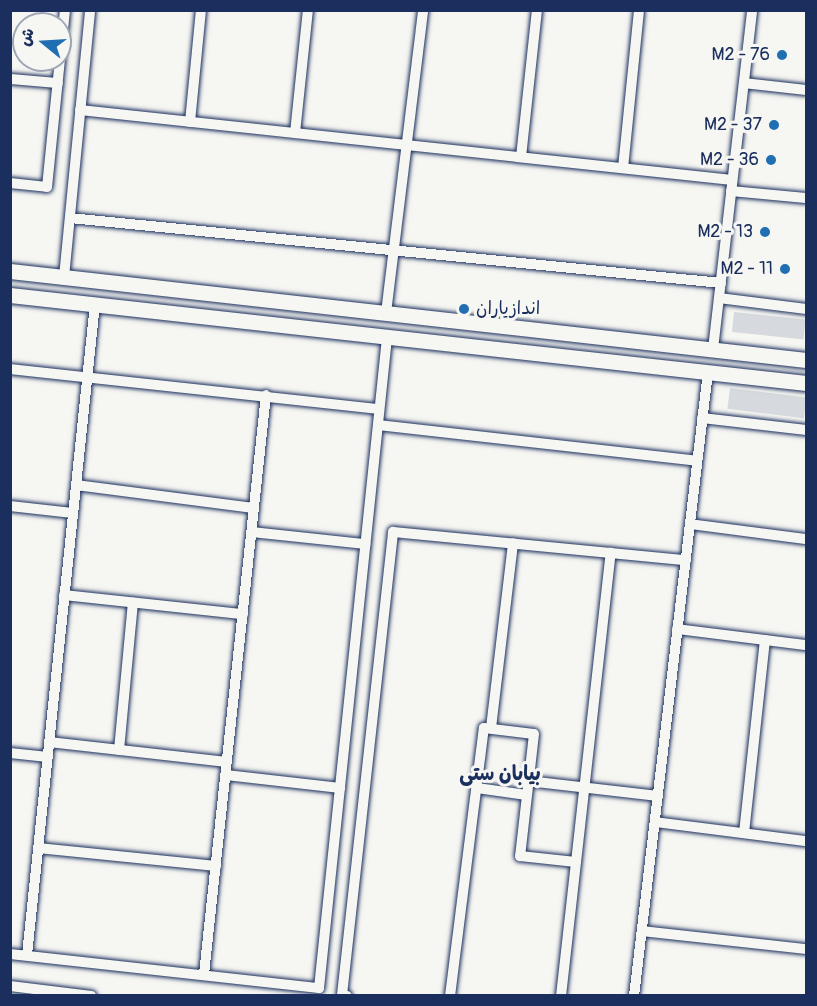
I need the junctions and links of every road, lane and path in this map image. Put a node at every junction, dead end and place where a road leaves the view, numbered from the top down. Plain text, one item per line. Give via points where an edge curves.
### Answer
1 (65, 10) edge
2 (90, 10) edge
3 (201, 10) edge
4 (308, 10) edge
5 (423, 10) edge
6 (537, 10) edge
7 (639, 10) edge
8 (752, 10) edge
9 (10, 79) edge
10 (58, 83) junction
11 (744, 83) junction
12 (807, 90) edge
13 (80, 110) junction
14 (190, 122) junction
15 (295, 133) junction
16 (407, 145) junction
17 (521, 157) junction
18 (623, 168) junction
19 (10, 183) edge
20 (732, 185) junction
21 (807, 198) edge
22 (70, 218) junction
23 (394, 249) junction
24 (10, 272) edge
25 (63, 277) junction
26 (721, 283) junction
27 (10, 295) edge
28 (244, 297) junction
29 (719, 298) junction
30 (95, 304) junction
31 (807, 309) edge
32 (386, 313) junction
33 (240, 320) junction
34 (387, 338) junction
35 (713, 349) junction
36 (807, 360) edge
37 (10, 369) edge
38 (708, 372) junction
39 (87, 377) junction
40 (807, 383) edge
41 (266, 395) junction
42 (379, 408) junction
43 (702, 418) junction
44 (378, 425) junction
45 (807, 430) edge
46 (697, 461) junction
47 (76, 485) junction
48 (10, 506) edge
49 (254, 508) junction
50 (73, 513) junction
51 (690, 524) junction
52 (252, 532) junction
53 (807, 539) edge
54 (513, 543) junction
55 (365, 544) junction
56 (611, 553) junction
57 (686, 560) junction
58 (64, 595) junction
59 (133, 603) junction
60 (243, 614) junction
61 (677, 630) junction
62 (765, 640) junction
63 (807, 645) edge
64 (491, 729) junction
65 (49, 742) junction
66 (118, 750) junction
67 (10, 753) edge
68 (48, 756) junction
69 (227, 762) junction
70 (226, 775) junction
71 (528, 781) junction
72 (340, 788) junction
73 (477, 788) junction
74 (584, 788) junction
75 (527, 795) junction
76 (658, 796) junction
77 (655, 822) junction
78 (744, 833) junction
79 (807, 841) edge
80 (38, 848) junction
81 (576, 862) junction
82 (216, 866) junction
83 (642, 931) junction
84 (807, 949) edge
85 (10, 954) edge
86 (27, 956) junction
87 (204, 974) junction
88 (10, 986) edge
89 (84, 995) edge
90 (91, 996) edge
91 (347, 996) edge
92 (450, 996) edge
93 (561, 996) edge
94 (634, 996) edge

1 - 10 street
2 - 13 street
3 - 14 street
4 - 15 street
5 - 16 street
6 - 17 street
7 - 18 street
8 - 11 street
9 - 10 street
10 - 19 street via 47,187
11 - 12 street
11 - 20 street
13 - 14 street
13 - 22 street
14 - 15 street
15 - 16 street
16 - 17 street
16 - 23 street
17 - 18 street
18 - 20 street
20 - 21 street
20 - 26 street
22 - 23 street
22 - 25 street
23 - 26 street
23 - 32 street
24 - 25 street
25 - 28 street
26 - 29 street
27 - 30 street
28 - 32 street
28 - 33 street
29 - 31 street
29 - 35 street
30 - 33 street
30 - 39 street
32 - 35 street
33 - 34 street
34 - 38 street
34 - 42 street
35 - 36 street
37 - 39 street
38 - 40 street
38 - 43 street
39 - 41 street
39 - 47 street
41 - 42 street
41 - 49 street
42 - 44 street
43 - 45 street
43 - 46 street
44 - 46 street
44 - 55 street
46 - 51 street
47 - 49 street
47 - 50 street
48 - 50 street
49 - 52 street
50 - 58 street
51 - 53 street
51 - 57 street
52 - 55 street
52 - 60 street
54 - 56 street
54 - 64 street
54 - 91 street via 393,532 342,995
55 - 72 street
56 - 57 street
56 - 74 street
57 - 61 street
58 - 59 street
58 - 65 street
59 - 60 street
59 - 66 street
60 - 69 street
61 - 62 street
61 - 76 street
62 - 63 street
62 - 78 street
64 - 71 street via 534,734
64 - 73 street via 484,728
65 - 66 street
65 - 68 street
66 - 69 street
67 - 68 street
68 - 80 street
69 - 70 street
70 - 72 street
70 - 82 street
71 - 74 street
71 - 75 street
72 - 87 street via 319,988
73 - 75 street
73 - 92 street
74 - 76 street
74 - 81 street
75 - 81 street via 520,856
76 - 77 street
77 - 78 street
77 - 83 street
78 - 79 street
80 - 82 street
80 - 86 street
81 - 93 street
82 - 87 street
83 - 84 street
83 - 94 street
85 - 86 street
86 - 87 street
88 - 89 street
89 - 90 street

